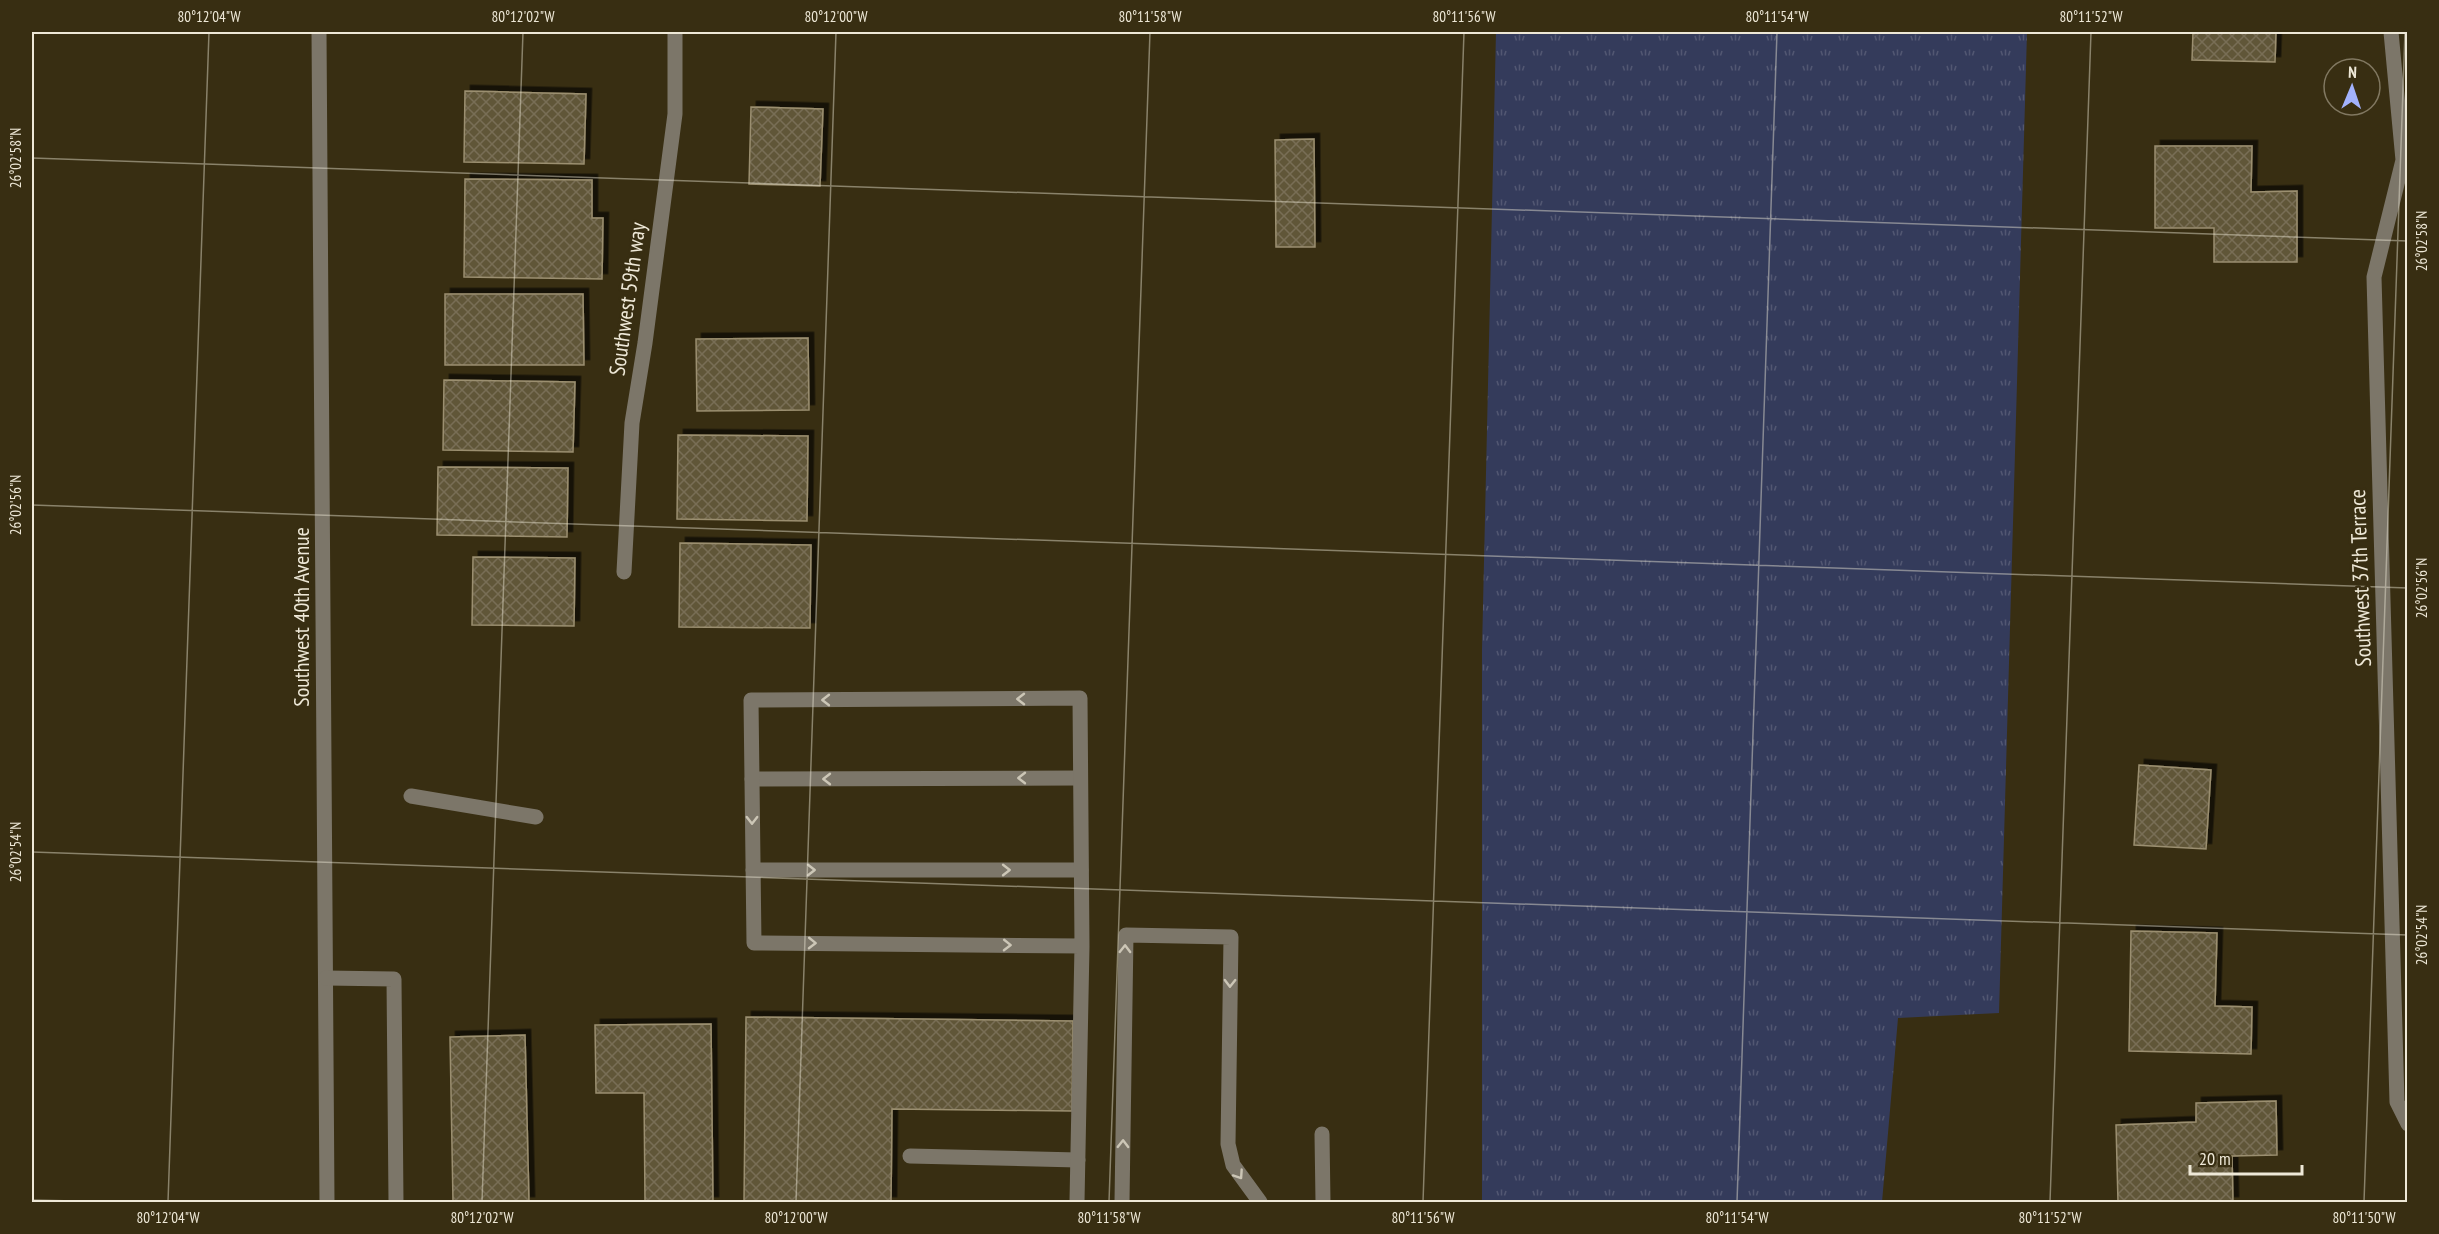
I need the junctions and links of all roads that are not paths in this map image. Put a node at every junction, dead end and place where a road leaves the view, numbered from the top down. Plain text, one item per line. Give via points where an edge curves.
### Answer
1 (319, 32) edge
2 (675, 32) edge
3 (2391, 32) edge
4 (624, 573) dead end
5 (1080, 778) junction
6 (752, 780) junction
7 (411, 796) dead end
8 (536, 817) dead end
9 (753, 870) junction
10 (1081, 870) junction
11 (1082, 946) junction
12 (326, 978) junction
13 (2408, 1124) edge
14 (1322, 1134) dead end
15 (909, 1156) dead end
16 (1078, 1160) junction
17 (327, 1203) edge
18 (396, 1203) edge
19 (1077, 1203) edge
20 (1122, 1203) edge
21 (1260, 1203) edge
22 (1323, 1203) edge

1 - 12 street, Southwest 40th Avenue
2 - 4 street, Southwest 59th way via 675,114 632,423
3 - 13 street, Southwest 37th Terrace via 2403,160 2374,277 2397,1102
5 -> 6 street
5 -> 6 street via 1080,698 751,700
5 - 10 street
6 -> 9 street
7 - 8 street
9 -> 10 street
9 -> 11 street via 754,943
10 - 11 street
11 - 16 street
12 - 17 street, Southwest 40th Avenue
12 - 18 street via 394,979
14 - 22 street
15 - 16 street
16 - 19 street
20 -> 21 street via 1126,935 1230,937 1228,1144 1233,1165

